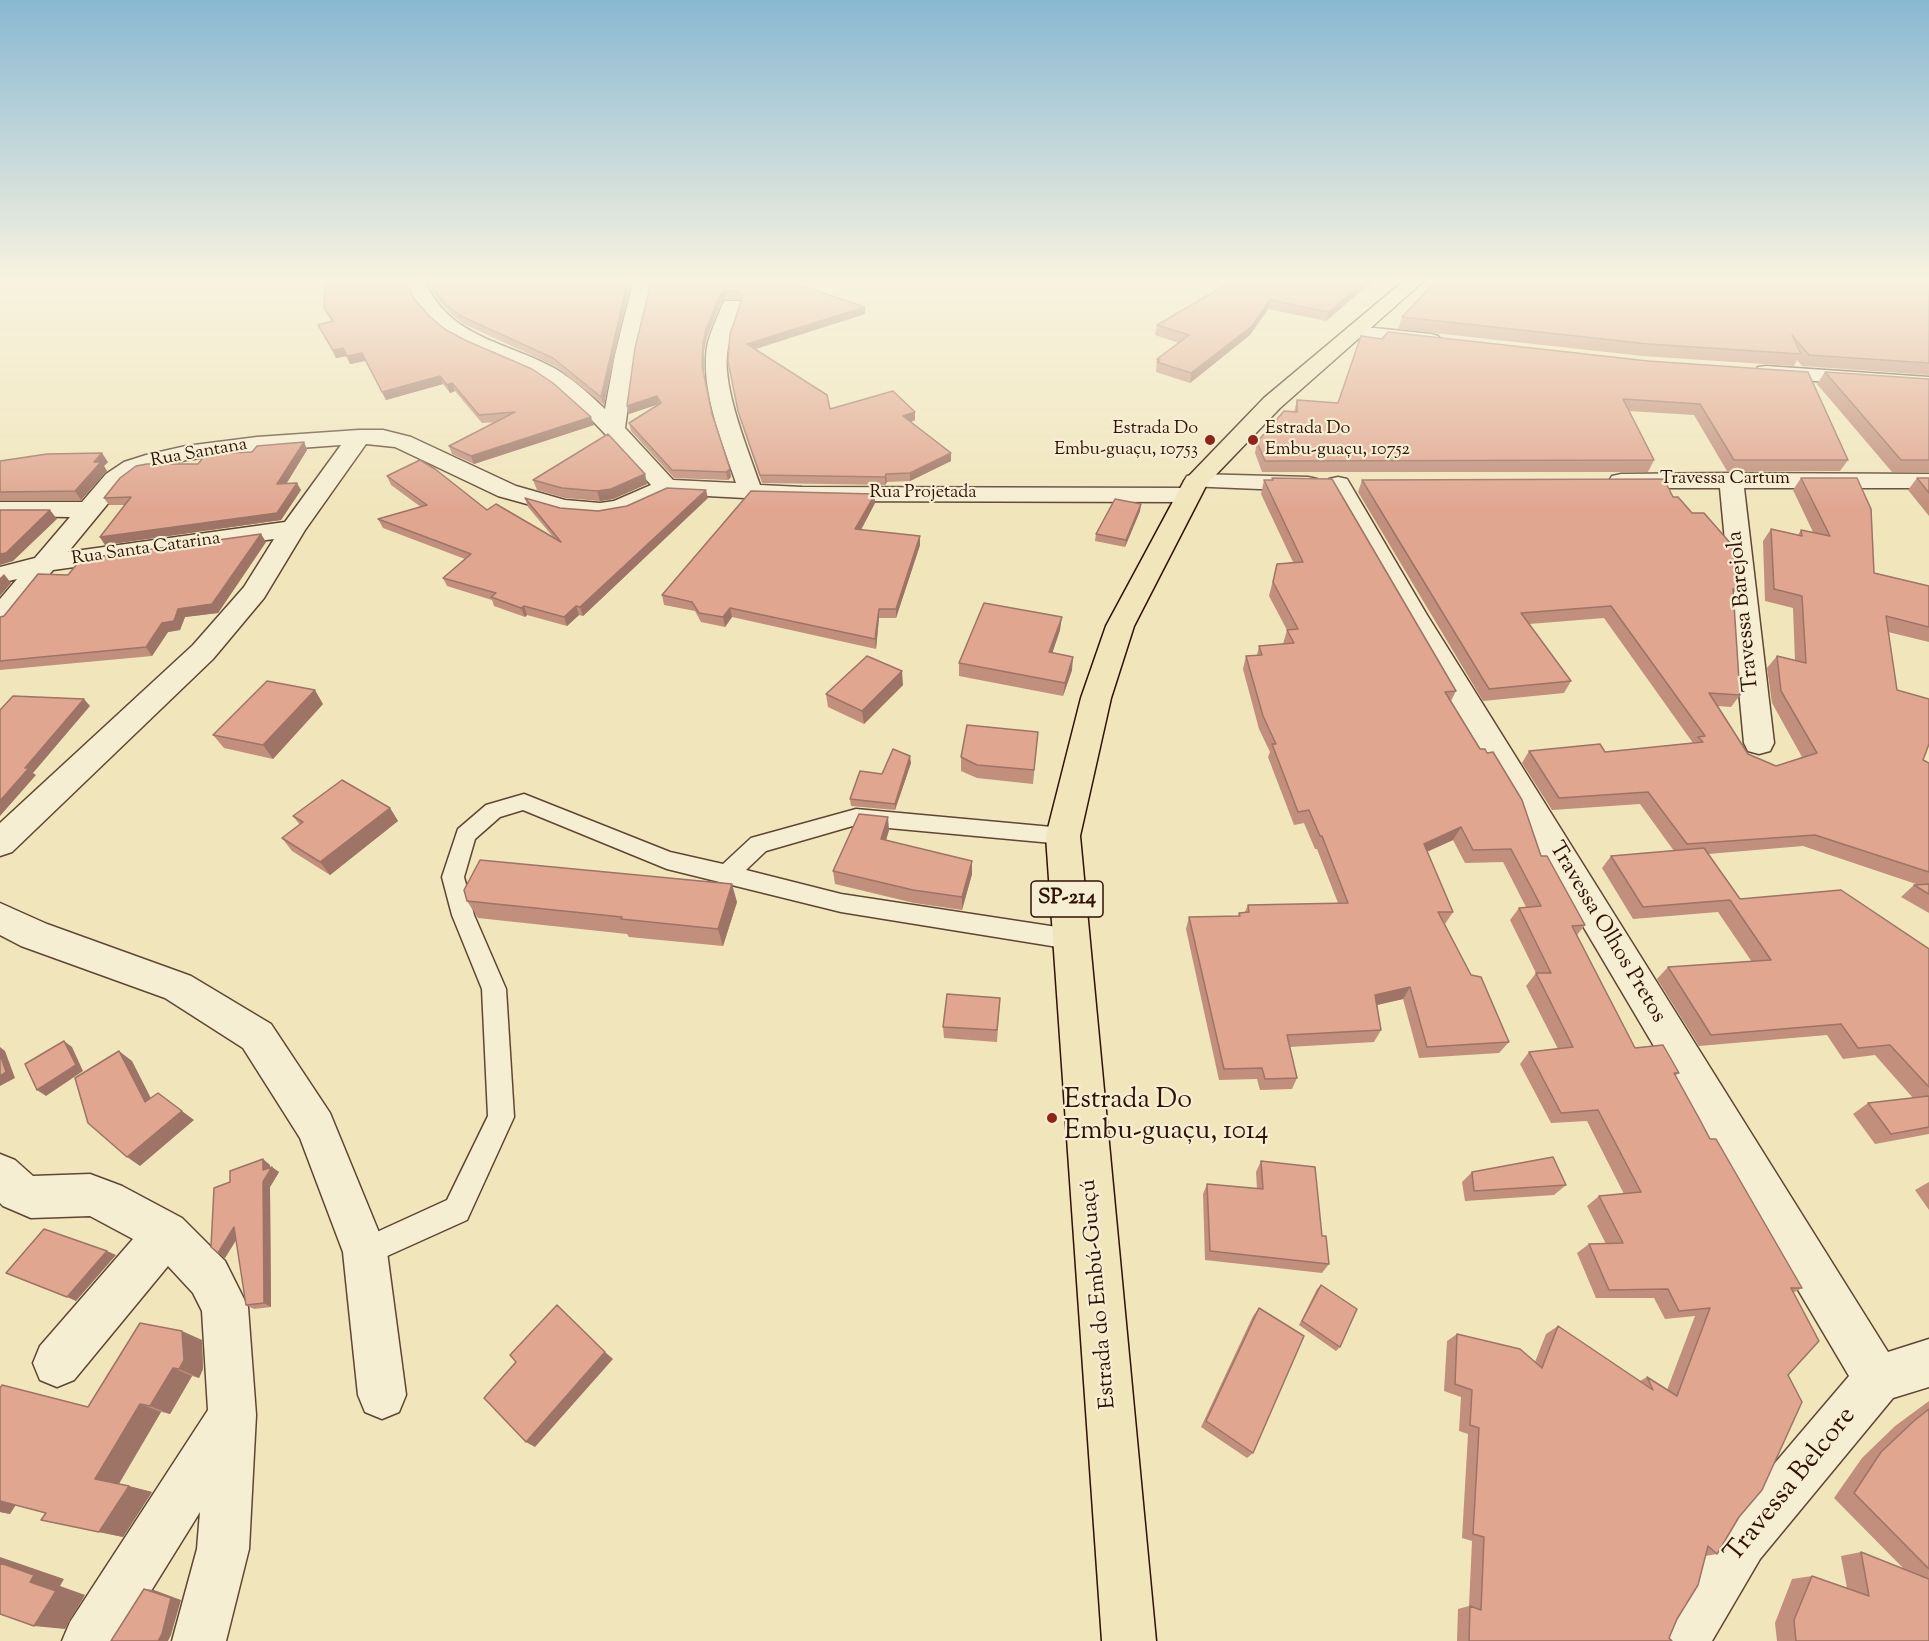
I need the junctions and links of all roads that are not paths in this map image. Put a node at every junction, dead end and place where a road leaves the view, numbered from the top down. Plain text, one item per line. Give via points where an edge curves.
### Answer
1 (508, 356) edge
2 (625, 356) edge
3 (717, 356) edge
4 (1327, 356) edge
5 (1750, 371) edge
6 (1929, 383) edge
7 (613, 429) junction
8 (359, 437) junction
9 (1731, 480) junction
10 (1600, 481) edge
11 (1929, 481) edge
12 (666, 487) junction
13 (1192, 488) junction
14 (751, 493) junction
15 (0, 509) edge
16 (87, 510) junction
17 (293, 529) junction
18 (47, 563) junction
19 (0, 575) edge
20 (0, 617) edge
21 (1759, 742) dead end
22 (1063, 836) junction
23 (0, 843) edge
24 (727, 874) junction
25 (0, 918) edge
26 (1070, 939) junction
27 (0, 1175) edge
28 (167, 1233) junction
29 (365, 1252) junction
30 (57, 1363) dead end
31 (1929, 1363) edge
32 (1878, 1379) junction
33 (382, 1395) dead end
34 (232, 1415) junction
35 (89, 1641) edge
36 (200, 1641) edge
37 (1129, 1641) edge
38 (1681, 1641) edge

1 - 7 street via 548,373
2 - 7 street
3 - 14 street via 725,407
4 - 13 main road, Estrada do Embú-Guaçú / SP-214 via 1272,403
5 - 6 street
7 - 12 street
8 - 12 street, Rua Santana via 402,442 507,491 563,507 619,508
8 - 16 street, Rua Santana via 257,444 154,460 132,467 115,479
8 - 17 street
9 - 10 street, Travessa Cartum
9 - 11 street, Travessa Cartum
9 - 21 street, Travessa Barejola
12 - 14 street, Rua Projetada
13 - 14 street, Rua Projetada
13 - 22 main road, Estrada do Embú-Guaçú / SP-214 via 1120,627 1096,698
13 - 32 street, Travessa Olhos Pretos via 1350,484 1419,626
15 - 16 street
16 - 18 street, Rua Santana
17 - 18 street, Rua Santa Catarina
17 - 23 street via 254,592 203,652
18 - 19 street, Rua Santa Catarina
18 - 20 street, Rua Santana
22 - 24 lane via 856,817 759,844
22 - 26 main road, Estrada do Embú-Guaçú / SP-214
24 - 26 lane via 841,903
24 - 29 lane via 667,860 524,802 493,811 466,835 453,877 463,915 494,989 501,1117 457,1210
25 - 29 street via 34,935 177,987 257,1036 316,1127
26 - 37 main road, Estrada do Embú-Guaçú / SP-214
27 - 28 street via 31,1197 90,1195
28 - 30 street
28 - 34 street via 209,1277 225,1307
29 - 33 street
31 - 32 street
32 - 38 street, Travessa Belcore via 1742,1541
34 - 35 street
34 - 36 street via 222,1549

